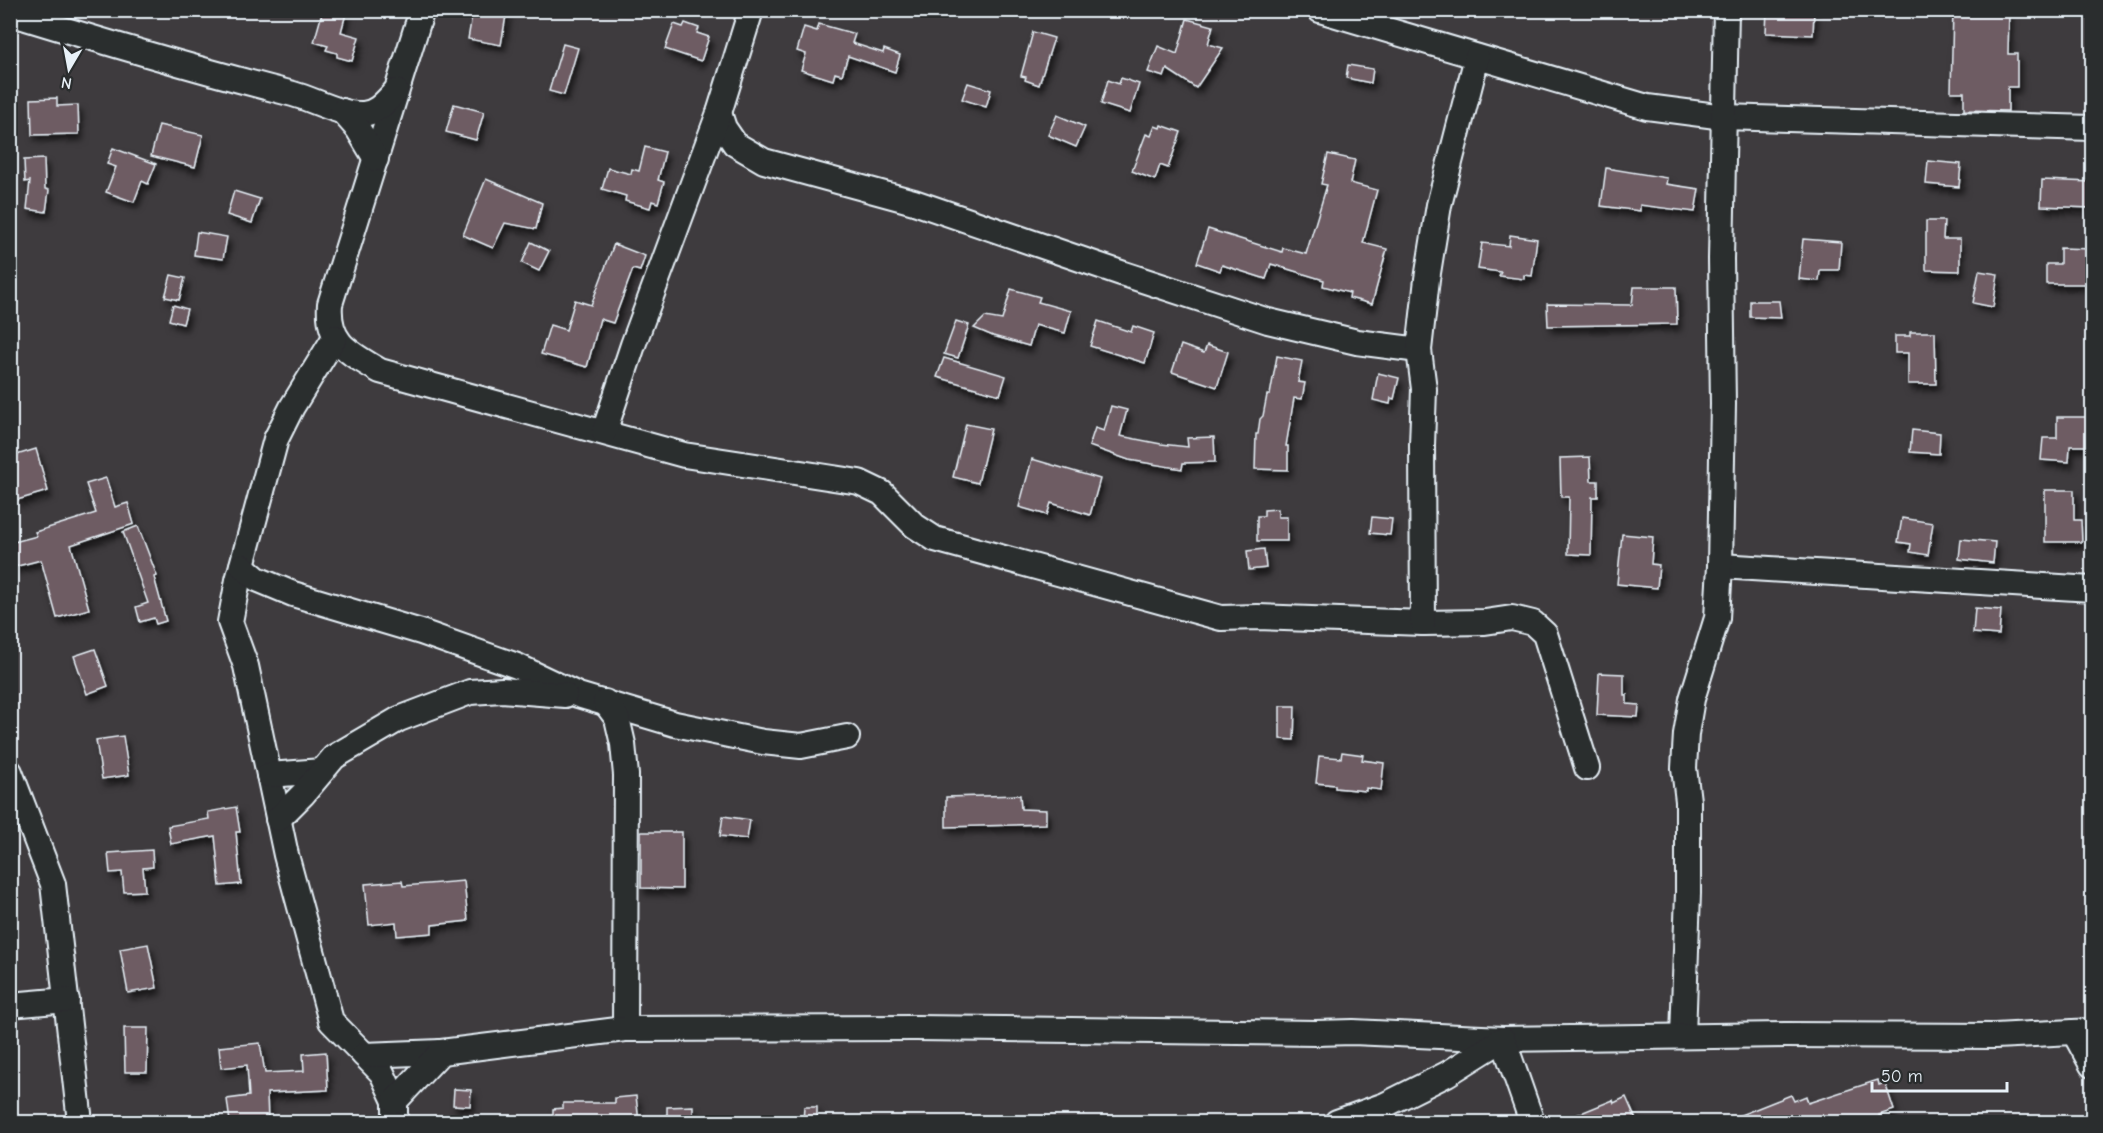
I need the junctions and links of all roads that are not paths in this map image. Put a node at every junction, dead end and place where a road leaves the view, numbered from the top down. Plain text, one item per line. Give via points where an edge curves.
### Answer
1 (422, 10) edge
2 (751, 10) edge
3 (1320, 10) edge
4 (1726, 10) edge
5 (10, 13) edge
6 (1477, 57) junction
7 (397, 89) junction
8 (342, 111) junction
9 (719, 113) junction
10 (1724, 117) junction
11 (2092, 128) edge
12 (375, 159) junction
13 (335, 338) junction
14 (1419, 350) junction
15 (604, 432) junction
16 (242, 566) junction
17 (1720, 566) junction
18 (2092, 589) edge
19 (1423, 623) junction
20 (578, 695) junction
21 (605, 702) junction
22 (848, 737) dead end
23 (1587, 768) dead end
24 (322, 771) junction
25 (10, 772) edge
26 (269, 775) junction
27 (278, 819) junction
28 (67, 1000) junction
29 (10, 1005) edge
30 (625, 1029) junction
31 (2083, 1032) edge
32 (1683, 1036) junction
33 (1503, 1039) junction
34 (441, 1052) junction
35 (364, 1055) junction
36 (2092, 1065) edge
37 (395, 1112) edge
38 (80, 1122) edge
39 (1337, 1122) edge
40 (1532, 1122) edge

1 - 7 street
2 - 9 street
3 - 6 street
4 - 10 street
5 - 8 street
6 - 10 street via 1647,107
6 - 14 street via 1439,205
7 - 8 street via 378,109 364,114
7 - 12 street
8 - 12 street
9 - 14 street via 735,144 764,161 914,202 1268,321 1357,342
9 - 15 street
10 - 11 street
10 - 17 street
12 - 13 street via 330,304 329,321
13 - 15 street via 346,351 380,371
13 - 16 street via 276,439
14 - 19 street via 1424,389
15 - 19 street via 684,455 859,482 882,493 915,526 935,539 1221,618
16 - 20 street via 257,579 293,594 517,666
16 - 26 street via 230,622 246,666
17 - 18 street
17 - 32 street via 1717,618 1686,734 1688,882
19 - 23 street via 1512,618 1533,623 1545,634
20 - 21 street
20 - 24 street via 470,692 399,718 334,757
21 - 22 street via 675,724 763,742 801,746
21 - 30 street via 617,718 626,775
24 - 26 street
24 - 27 street
25 - 28 street via 53,884
26 - 27 street
27 - 35 street via 331,1021
28 - 29 street
28 - 38 street
30 - 33 street via 1353,1032
30 - 34 street
31 - 32 street via 1995,1036
31 - 36 street
32 - 33 street
33 - 39 street via 1447,1074 1385,1105
33 - 40 street
34 - 35 street
34 - 37 street
35 - 37 street via 382,1073

